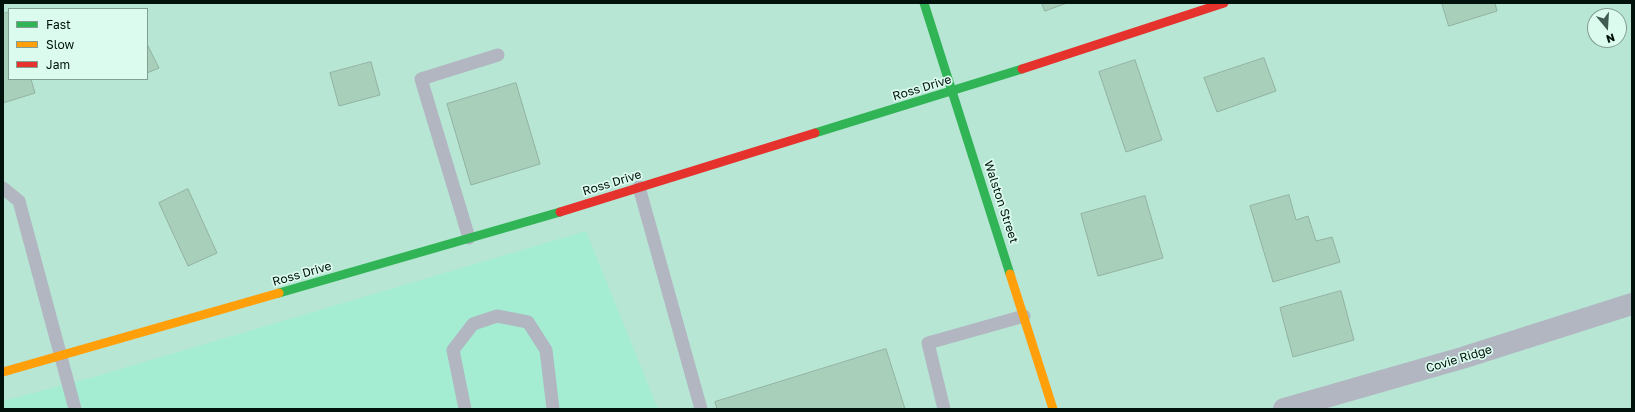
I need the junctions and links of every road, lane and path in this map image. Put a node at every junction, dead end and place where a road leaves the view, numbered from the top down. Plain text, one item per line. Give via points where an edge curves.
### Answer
1 (924, 3) edge
2 (1224, 3) edge
3 (498, 55) dead end
4 (953, 91) junction
5 (639, 187) junction
6 (3, 188) edge
7 (469, 238) junction
8 (1632, 304) edge
9 (1024, 316) junction
10 (60, 355) junction
11 (3, 372) edge
12 (76, 409) edge
13 (465, 409) edge
14 (553, 409) edge
15 (702, 409) edge
16 (944, 409) edge
17 (1053, 409) edge
18 (1284, 409) edge

1 - 4 street, Walston Street
2 - 4 street, Ross Drive
3 - 7 lane via 421,79
4 - 5 street, Ross Drive
4 - 9 street, Walston Street
5 - 7 street, Ross Drive
5 - 15 lane
6 - 10 lane via 19,202
7 - 10 street, Ross Drive
8 - 18 street, Covie Ridge via 1462,358
9 - 16 lane via 928,343
9 - 17 street, Walston Street
10 - 11 street, Ross Drive
10 - 12 lane
13 - 14 lane via 453,350 473,324 497,316 528,322 546,350

